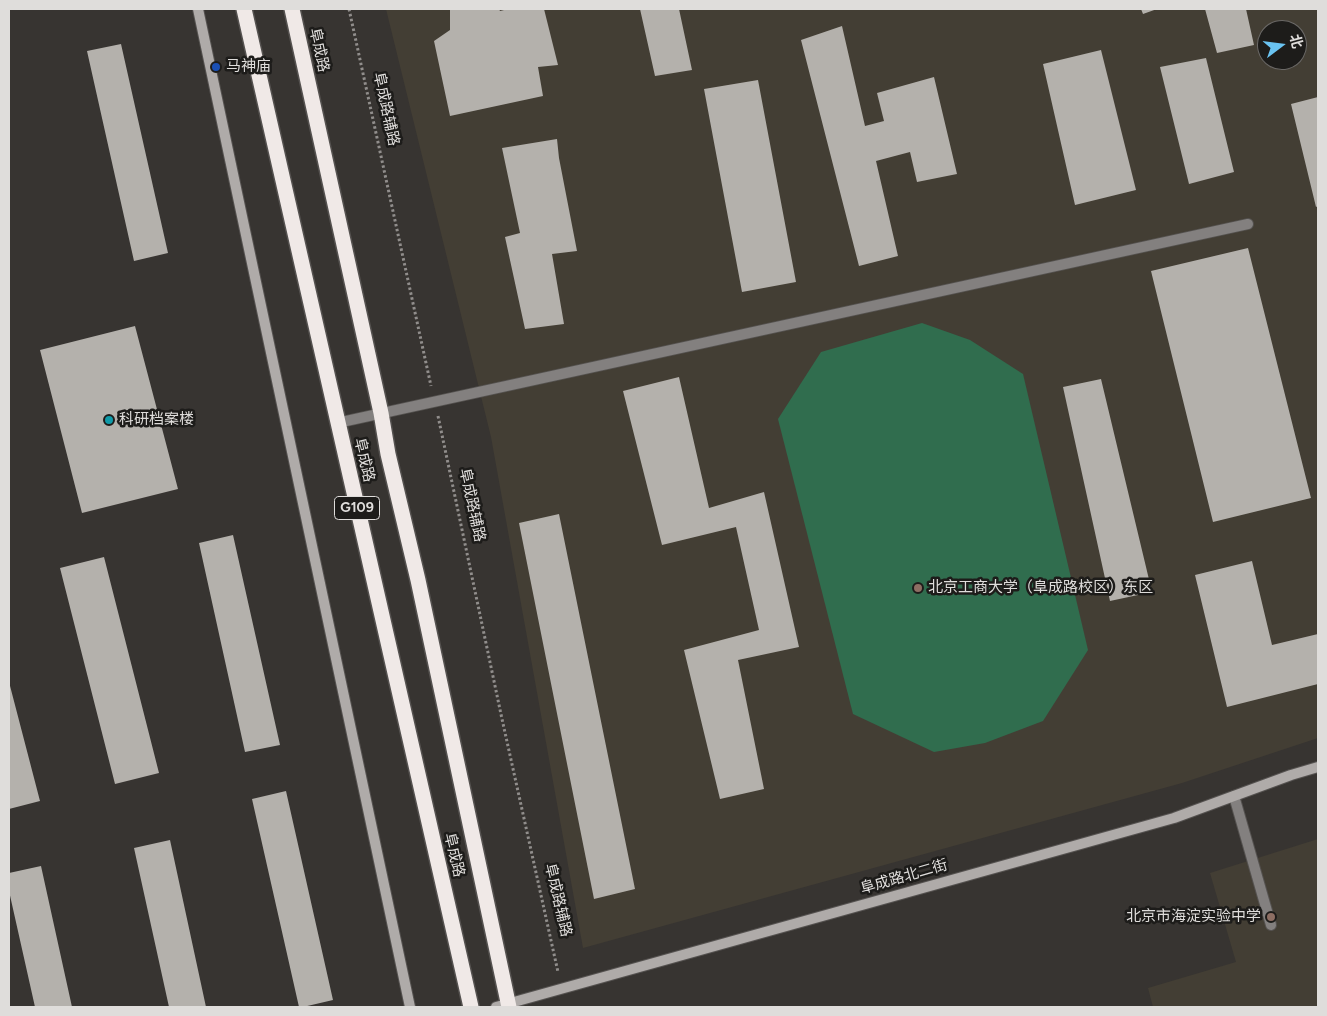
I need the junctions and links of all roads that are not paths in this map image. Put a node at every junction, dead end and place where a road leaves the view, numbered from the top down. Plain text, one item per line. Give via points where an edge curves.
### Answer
1 (198, 9) edge
2 (244, 9) edge
3 (292, 9) edge
4 (1248, 224) dead end
5 (381, 413) junction
6 (337, 423) junction
7 (1318, 767) edge
8 (1234, 796) junction
9 (1271, 925) dead end
10 (504, 1006) edge
11 (410, 1007) edge
12 (471, 1007) edge

1 - 11 street
2 - 6 highway, 阜成路 / G109
3 - 5 highway, 阜成路 / G109
4 - 5 lane
5 - 6 lane
5 - 10 highway, 阜成路 / G109
6 - 12 highway, 阜成路 / G109
7 - 8 street, 阜成路北二街
8 - 9 lane
8 - 10 street, 阜成路北二街 via 1174,818

